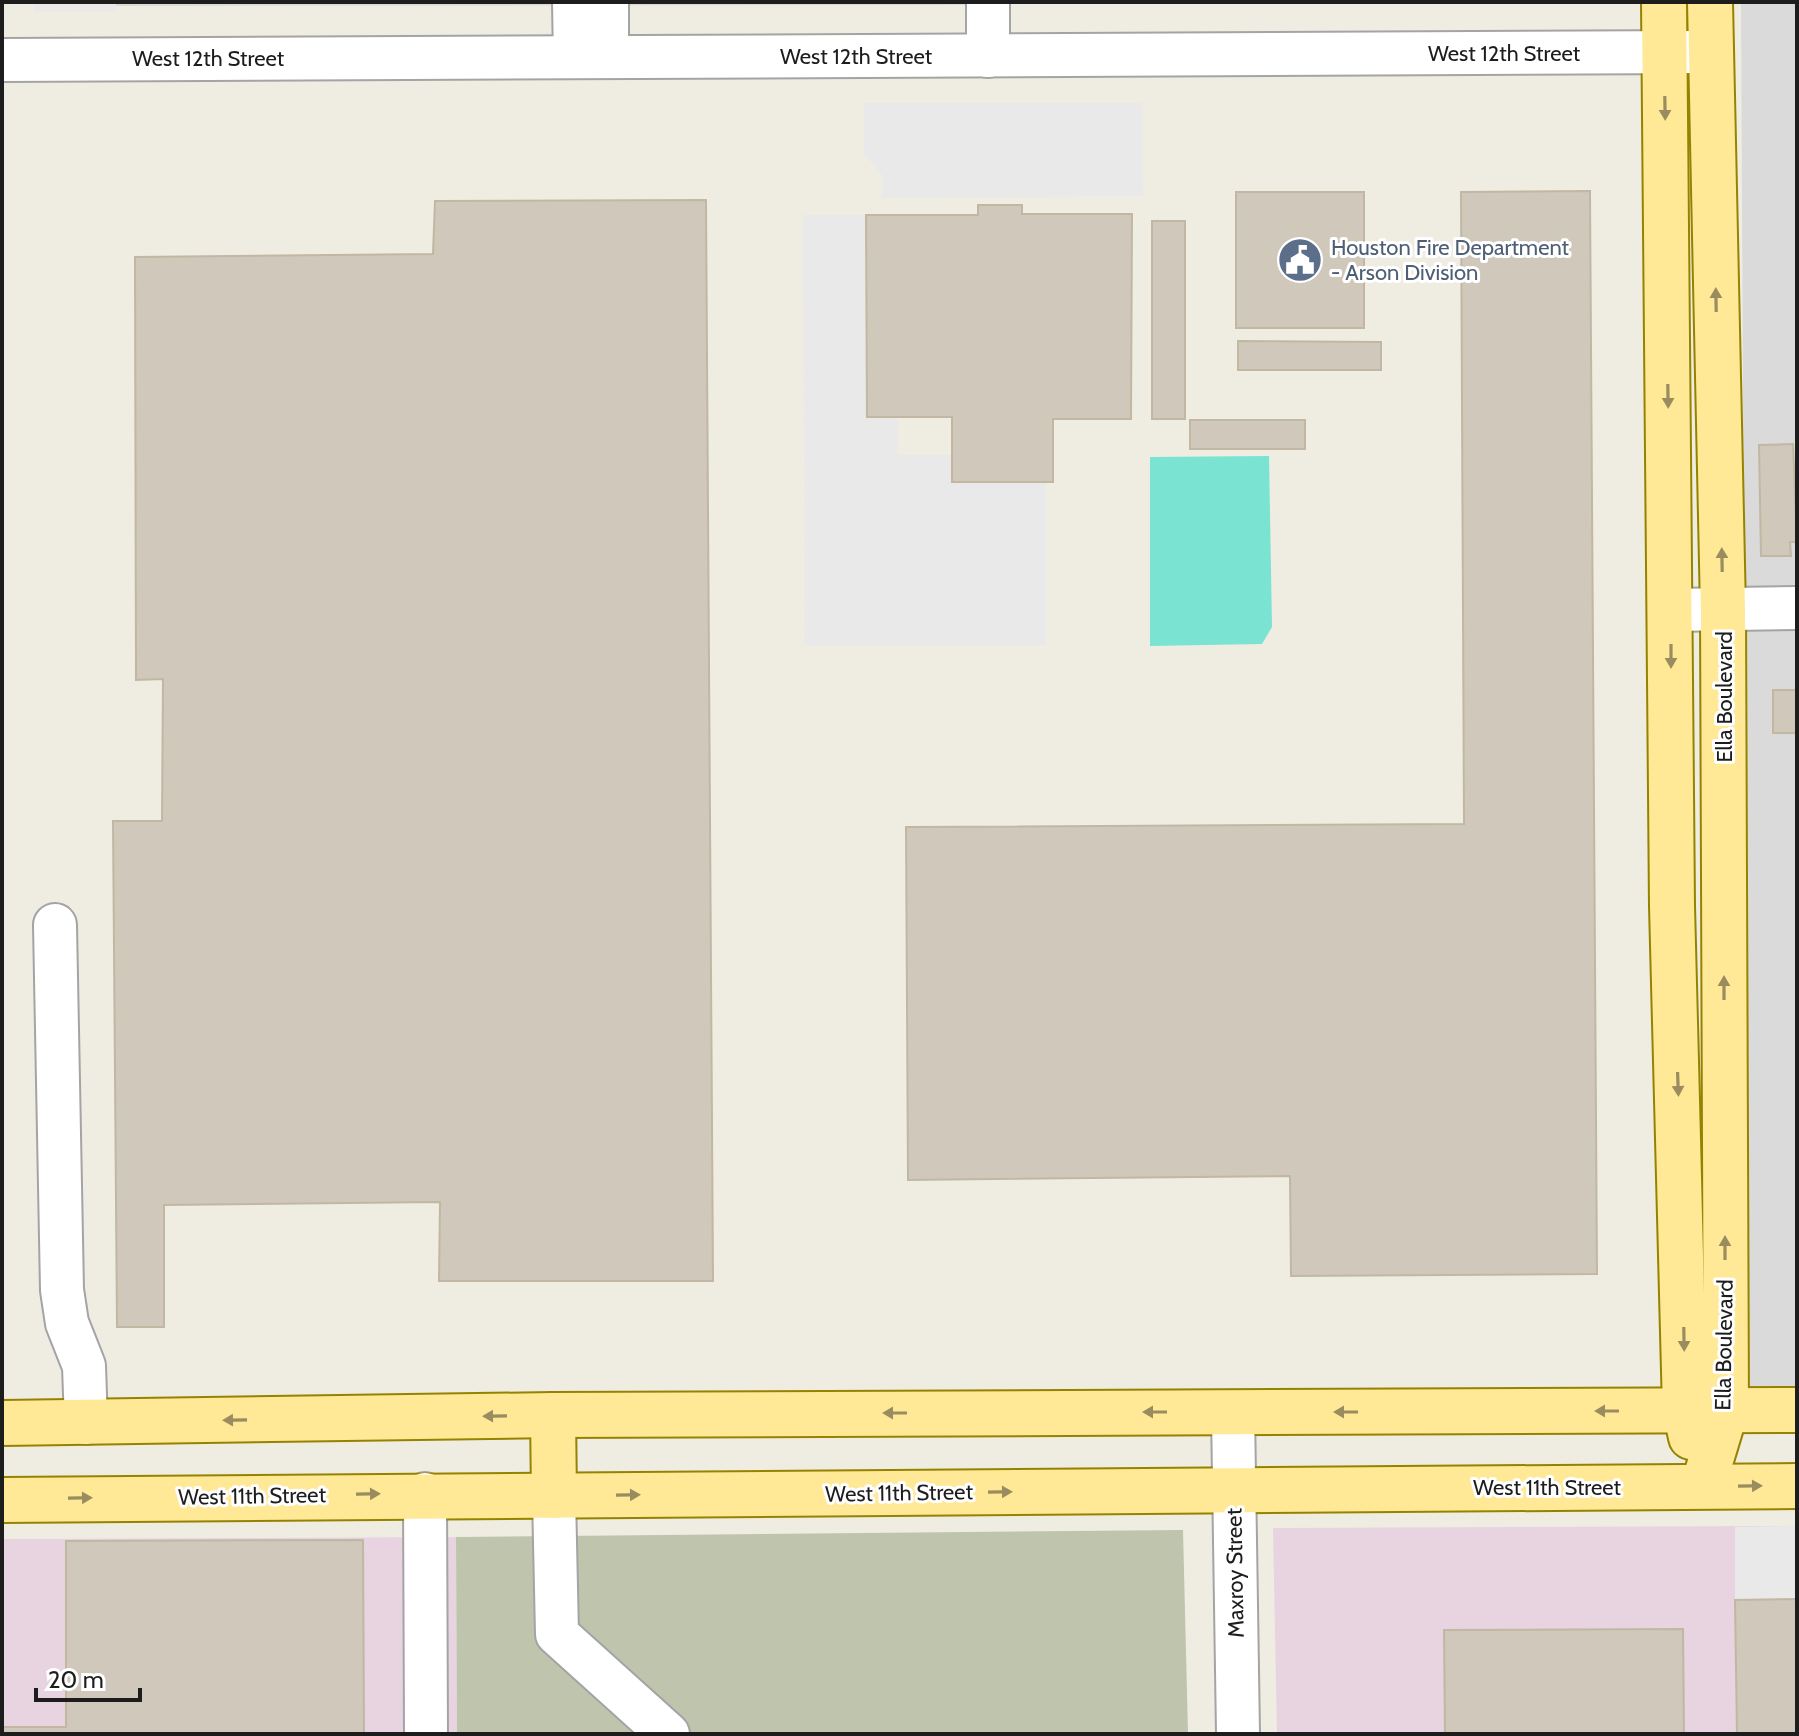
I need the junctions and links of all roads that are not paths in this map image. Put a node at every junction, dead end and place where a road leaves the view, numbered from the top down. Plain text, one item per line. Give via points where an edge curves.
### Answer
1 (574, 2) edge
2 (607, 2) edge
3 (988, 2) edge
4 (1664, 2) edge
5 (1710, 2) edge
6 (1664, 52) junction
7 (1710, 52) junction
8 (988, 56) junction
9 (591, 57) junction
10 (2, 60) edge
11 (1797, 608) edge
12 (1670, 610) junction
13 (1723, 610) junction
14 (55, 925) dead end
15 (1705, 1410) junction
16 (1797, 1410) edge
17 (1233, 1412) junction
18 (553, 1415) junction
19 (2, 1423) edge
20 (86, 1423) junction
21 (1703, 1486) junction
22 (1797, 1486) edge
23 (1234, 1490) junction
24 (425, 1494) junction
25 (554, 1496) junction
26 (2, 1500) edge
27 (426, 1734) edge
28 (668, 1734) edge
29 (1238, 1734) edge

1 - 9 street
2 - 9 street
3 - 8 street
4 - 6 main road, Ella Boulevard
5 - 7 main road, Ella Boulevard
6 - 7 street, West 12th Street
6 - 8 street, West 12th Street
6 -> 12 main road, Ella Boulevard
13 -> 7 main road, Ella Boulevard
8 - 9 street, West 12th Street
9 - 10 street, West 12th Street
11 - 13 street
12 - 13 street
12 -> 15 main road, Ella Boulevard via 1672,906
15 -> 13 main road, Ella Boulevard
14 - 20 street via 62,1290 67,1323 84,1366
15 - 16 main road
15 -> 17 main road
15 - 21 main road, Ella Boulevard
17 -> 18 main road
17 - 23 street, Maxroy Street
18 -> 20 main road
18 - 25 main road
19 - 20 main road
21 -> 22 main road, West 11th Street
21 - 23 main road, West 11th Street
25 -> 23 main road, West 11th Street
23 - 29 street, Maxroy Street
24 - 25 main road, West 11th Street
26 -> 24 main road, West 11th Street
24 - 27 street
25 - 28 street via 557,1634

